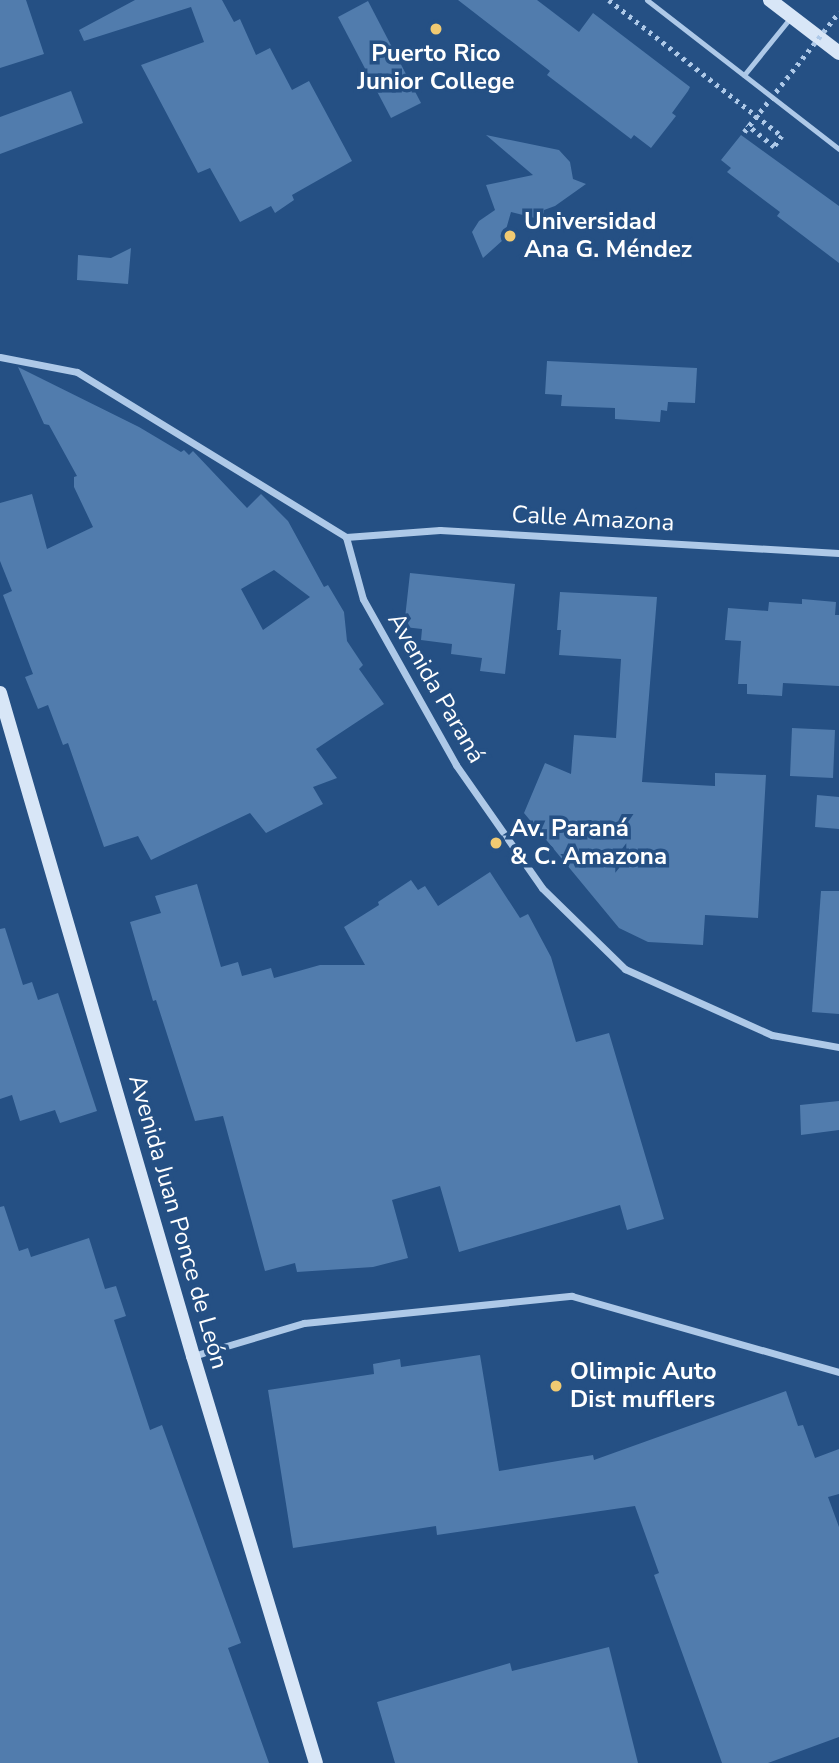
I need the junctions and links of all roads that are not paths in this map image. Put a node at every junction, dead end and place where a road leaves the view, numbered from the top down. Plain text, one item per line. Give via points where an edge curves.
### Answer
1 (648, 0) edge
2 (771, 0) edge
3 (791, 16) junction
4 (839, 53) edge
5 (744, 75) junction
6 (839, 149) edge
7 (0, 357) edge
8 (346, 537) junction
9 (839, 553) edge
10 (0, 693) edge
11 (839, 1047) edge
12 (193, 1356) junction
13 (839, 1372) edge
14 (316, 1763) edge

1 - 5 lane
2 - 3 street
3 - 4 street
3 - 5 lane
5 - 6 lane
7 - 8 street via 77,372
8 - 9 street, Calle Amazona via 440,530
8 - 11 street, Avenida Paraná via 363,599 443,741 542,888 625,969 772,1035
10 - 12 street, Avenida Juan Ponce de León
12 - 13 street via 304,1323 572,1296
12 - 14 street, Avenida Juan Ponce de León

